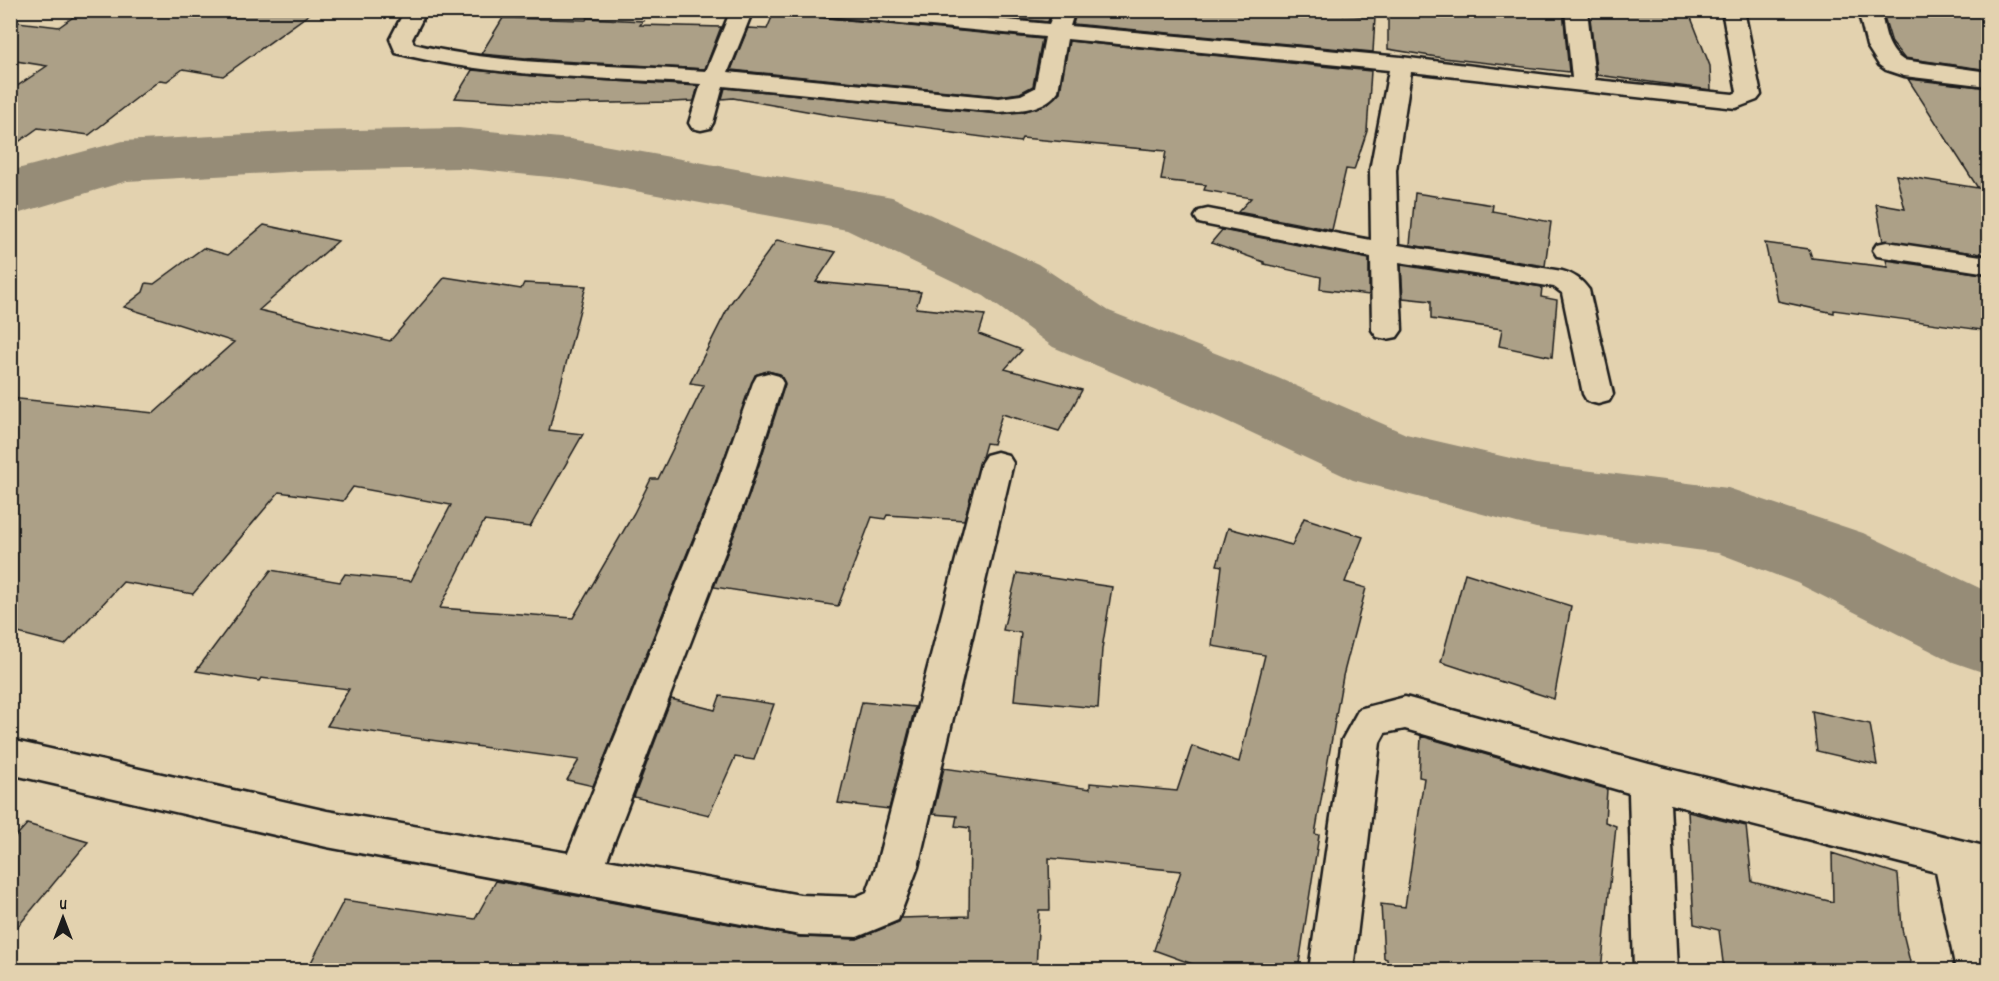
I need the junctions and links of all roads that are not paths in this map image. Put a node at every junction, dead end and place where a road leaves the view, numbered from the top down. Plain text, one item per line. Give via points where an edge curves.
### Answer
1 (416, 10) edge
2 (742, 10) edge
3 (827, 10) edge
4 (1065, 10) edge
5 (1576, 10) edge
6 (1733, 10) edge
7 (1869, 10) edge
8 (1057, 32) junction
9 (1401, 64) junction
10 (714, 78) junction
11 (1989, 79) edge
12 (1584, 86) junction
13 (701, 123) dead end
14 (1208, 217) dead end
15 (1887, 250) dead end
16 (1385, 251) junction
17 (1989, 265) edge
18 (1387, 330) dead end
19 (768, 383) dead end
20 (1598, 394) dead end
21 (997, 463) dead end
22 (10, 757) edge
23 (1649, 781) junction
24 (1971, 861) edge
25 (580, 875) junction
26 (1331, 970) edge
27 (1656, 970) edge
28 (1978, 970) edge

1 - 10 street via 401,39 404,48 426,54 493,63
2 - 10 street
3 - 8 street
4 - 8 street
5 - 12 street
6 - 12 street via 1749,94 1736,101
7 - 11 street via 1882,56 1891,66
8 - 9 street
8 - 10 street via 1046,91 1027,102 999,105
9 - 12 street
9 - 16 street via 1383,170
10 - 13 street
14 - 16 street
15 - 17 street
16 - 18 street
16 - 20 street via 1547,275 1570,285 1575,290
19 - 25 street via 730,495
21 - 25 street via 897,867 883,906 857,917 800,915
22 - 25 street via 327,829
23 - 24 street
23 - 26 street via 1405,713 1373,720 1361,740
23 - 27 street
24 - 28 street

